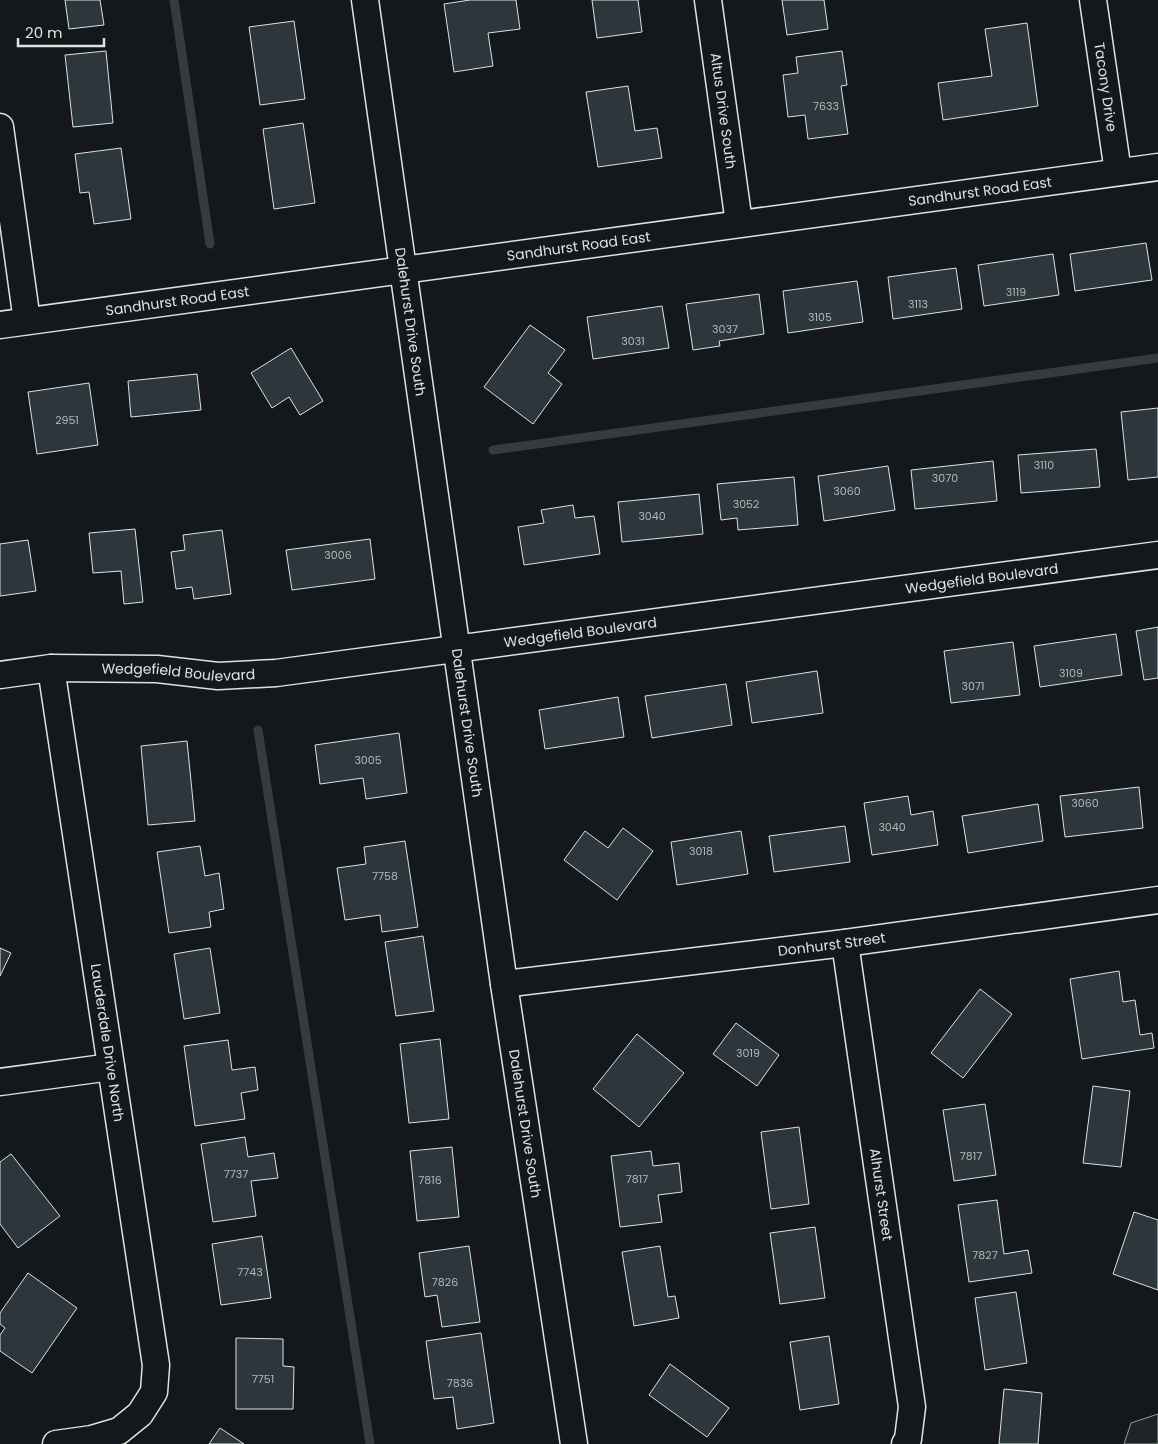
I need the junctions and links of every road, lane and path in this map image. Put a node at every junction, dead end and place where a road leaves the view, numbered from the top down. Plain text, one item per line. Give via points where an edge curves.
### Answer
1 (365, 0) edge
2 (708, 0) edge
3 (1093, 0) edge
4 (0, 127) edge
5 (1158, 167) edge
6 (1118, 172) junction
7 (739, 223) junction
8 (402, 270) junction
9 (27, 321) junction
10 (0, 325) edge
11 (1158, 555) edge
12 (456, 648) junction
13 (51, 668) junction
14 (0, 675) edge
15 (1158, 900) edge
16 (845, 943) junction
17 (504, 984) junction
18 (111, 1067) junction
19 (0, 1082) edge
20 (56, 1444) edge
21 (574, 1444) edge
22 (905, 1444) edge

1 - 8 street, Dalehurst Drive South
2 - 7 street, Altus Drive South
3 - 6 street, Tacony Drive
4 - 9 street
5 - 6 street, Sandhurst Road East
6 - 7 street, Sandhurst Road East
7 - 8 street, Sandhurst Road East
8 - 9 street, Sandhurst Road East
8 - 12 street, Dalehurst Drive South
9 - 10 street, Sandhurst Road East
11 - 12 street, Wedgefield Boulevard
12 - 13 street, Wedgefield Boulevard via 276,673 218,676 157,669
12 - 17 street, Dalehurst Drive South
13 - 14 street, Wedgefield Boulevard
13 - 18 street, Lauderdale Drive North
15 - 16 street, Donhurst Street
16 - 17 street, Donhurst Street
16 - 22 street, Alhurst Street via 912,1407
17 - 21 street, Dalehurst Drive South
18 - 19 street
18 - 20 street, Lauderdale Drive North via 156,1366 154,1392 140,1414 119,1431

